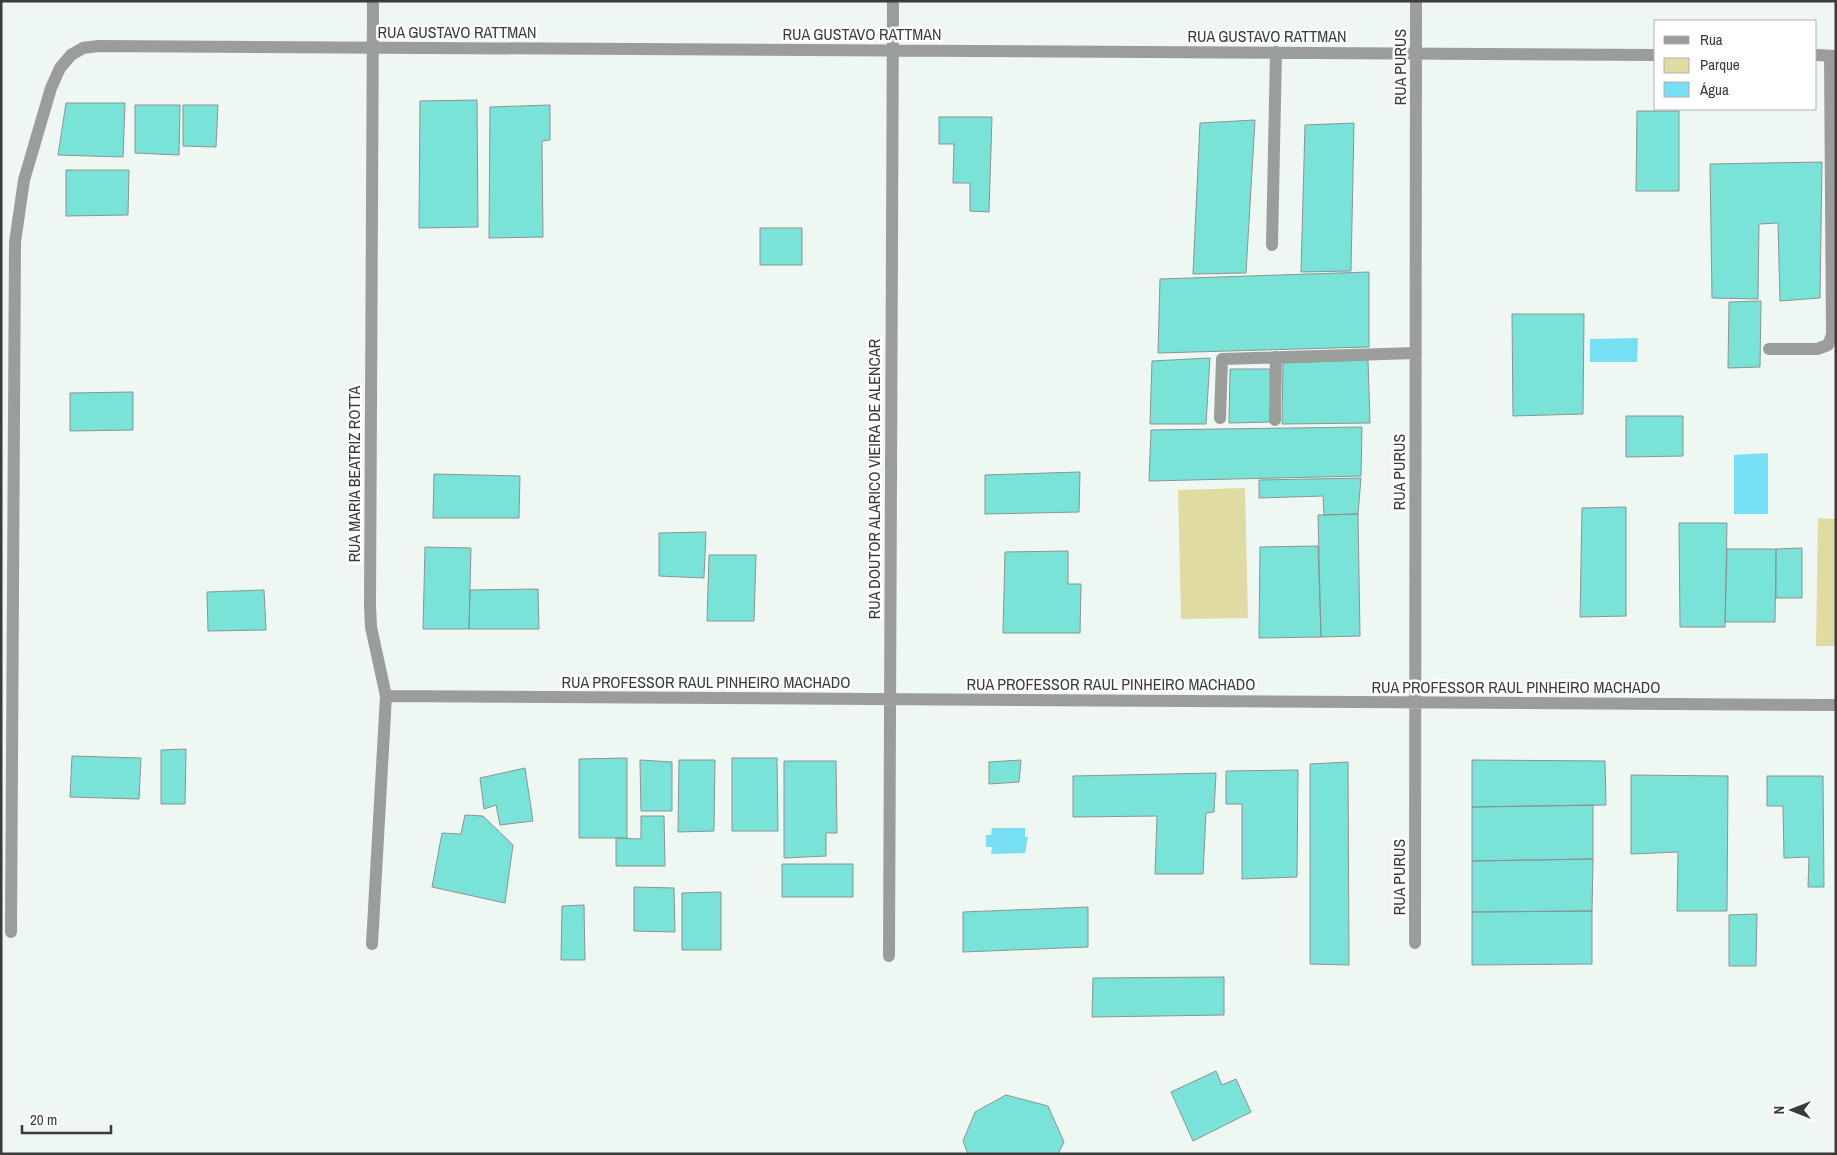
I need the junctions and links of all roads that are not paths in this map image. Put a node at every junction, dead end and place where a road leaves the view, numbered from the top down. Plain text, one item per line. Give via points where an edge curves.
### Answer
1 (373, 1) edge
2 (893, 1) edge
3 (1416, 1) edge
4 (373, 48) junction
5 (893, 50) junction
6 (1276, 52) junction
7 (1416, 53) junction
8 (1654, 55) edge
9 (1817, 56) edge
10 (1833, 56) edge
11 (1272, 245) dead end
12 (1769, 349) dead end
13 (1416, 353) junction
14 (1276, 357) junction
15 (1220, 418) dead end
16 (1275, 420) dead end
17 (386, 696) junction
18 (890, 699) junction
19 (1415, 702) junction
20 (1836, 705) edge
21 (10, 932) dead end
22 (1415, 943) dead end
23 (372, 944) dead end
24 (889, 956) dead end

1 - 4 street, RUA MARIA BEATRIZ ROTTA
2 - 5 street, RUA DOUTOR ALARICO VIEIRA DE ALENCAR
3 - 7 street, RUA PURUS
4 - 5 street, RUA GUSTAVO RATTMAN
4 - 17 street, RUA MARIA BEATRIZ ROTTA via 370,606 371,627
4 - 21 street, RUA GUSTAVO RATTMAN via 98,46 83,48 71,55 60,68 51,88 24,180 15,242
5 - 6 street, RUA GUSTAVO RATTMAN
5 - 18 street, RUA DOUTOR ALARICO VIEIRA DE ALENCAR
6 - 7 street, RUA GUSTAVO RATTMAN
6 - 11 street
7 - 8 street, RUA GUSTAVO RATTMAN
7 - 13 street, RUA PURUS
9 - 10 street
10 - 12 street via 1832,335 1828,345 1817,349
13 - 14 street
13 - 19 street, RUA PURUS
14 - 15 street via 1222,359
14 - 16 street
17 - 18 street, RUA PROFESSOR RAUL PINHEIRO MACHADO
17 - 23 street, RUA MARIA BEATRIZ ROTTA
18 - 19 street, RUA PROFESSOR RAUL PINHEIRO MACHADO
18 - 24 street, RUA DOUTOR ALARICO VIEIRA DE ALENCAR
19 - 20 street, RUA PROFESSOR RAUL PINHEIRO MACHADO
19 - 22 street, RUA PURUS

